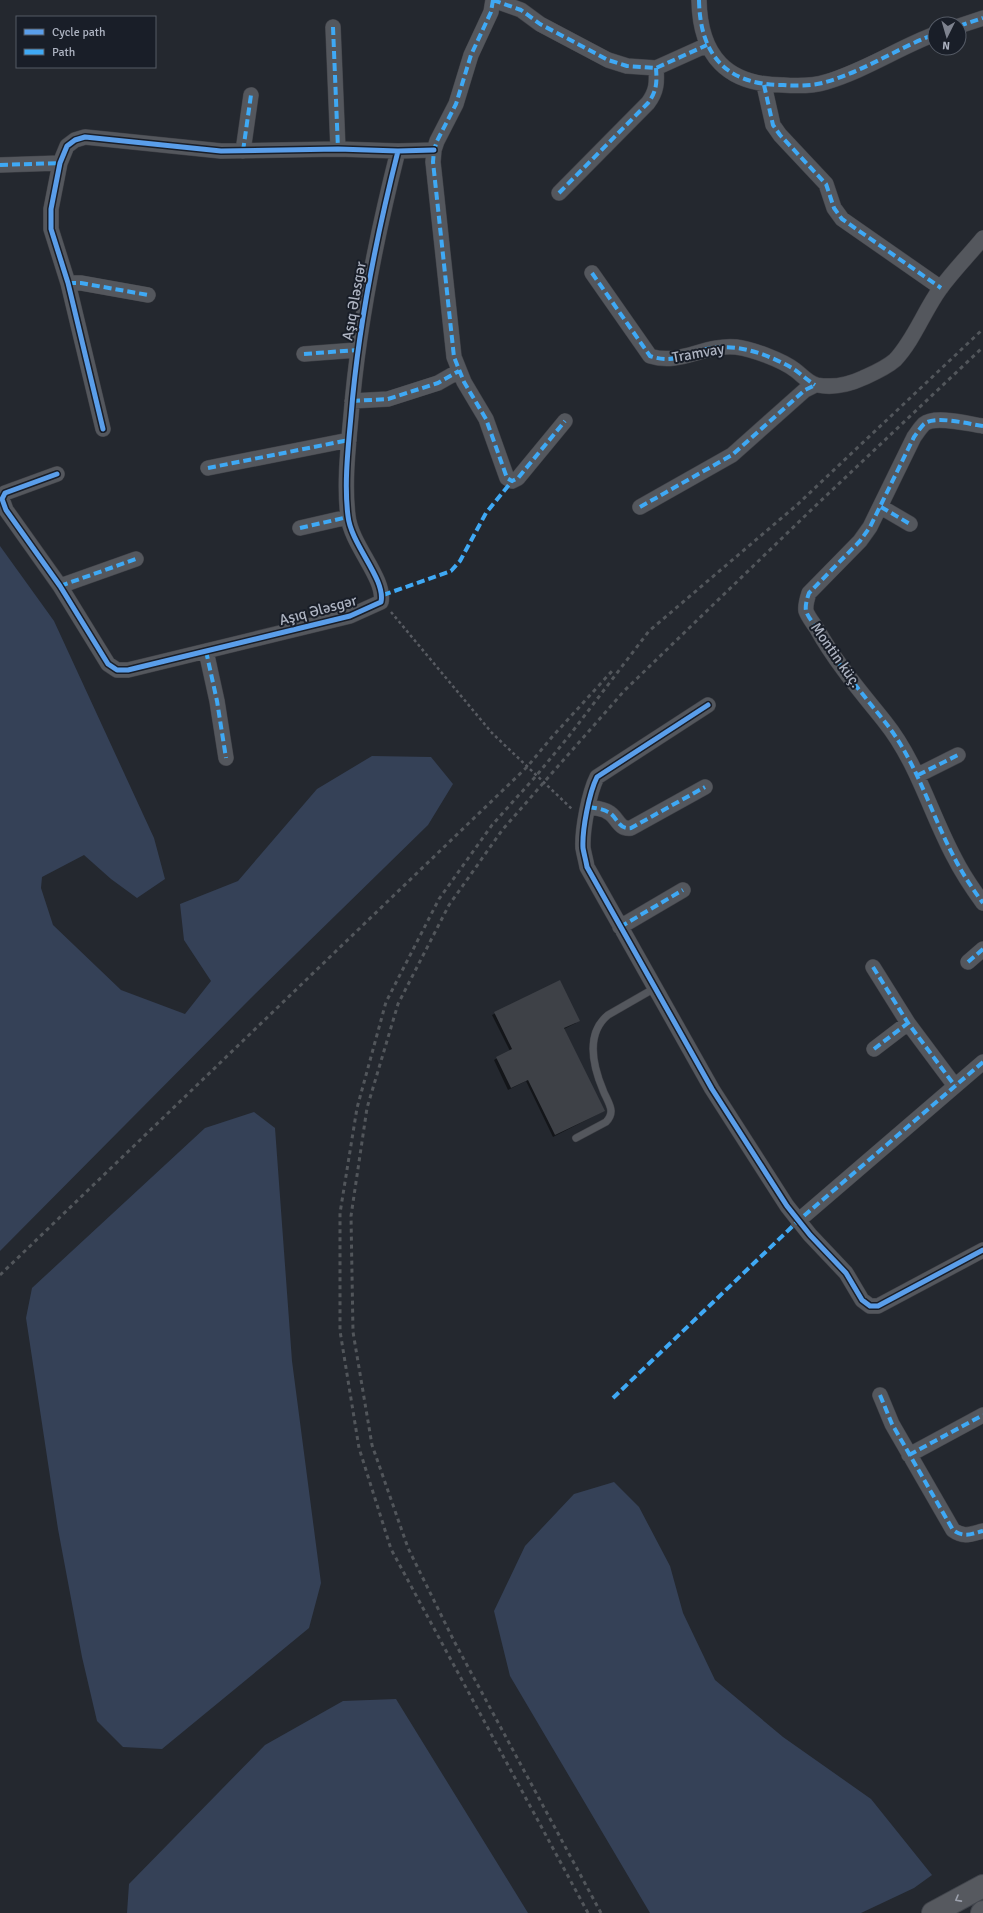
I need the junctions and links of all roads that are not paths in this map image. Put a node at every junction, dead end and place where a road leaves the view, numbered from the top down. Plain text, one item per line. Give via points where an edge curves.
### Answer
1 (493, 0) edge
2 (699, 0) edge
3 (983, 18) edge
4 (967, 23) edge
5 (332, 27) dead end
6 (927, 38) edge
7 (707, 45) junction
8 (656, 68) junction
9 (764, 85) junction
10 (251, 95) dead end
11 (338, 148) junction
12 (434, 150) junction
13 (243, 151) junction
14 (398, 151) junction
15 (60, 163) junction
16 (0, 165) edge
17 (559, 193) dead end
18 (983, 238) edge
19 (592, 273) dead end
20 (68, 283) junction
21 (941, 288) junction
22 (148, 294) dead end
23 (358, 350) junction
24 (304, 354) dead end
25 (459, 371) junction
26 (815, 385) junction
27 (352, 401) junction
28 (566, 421) dead end
29 (983, 426) edge
30 (103, 429) dead end
31 (349, 440) junction
32 (208, 468) dead end
33 (57, 474) dead end
34 (881, 506) junction
35 (640, 507) dead end
36 (348, 517) junction
37 (910, 524) dead end
38 (300, 528) dead end
39 (136, 559) dead end
40 (60, 586) junction
41 (206, 651) junction
42 (708, 705) dead end
43 (958, 755) dead end
44 (226, 758) dead end
45 (918, 775) junction
46 (705, 787) dead end
47 (588, 813) junction
48 (683, 890) dead end
49 (983, 903) edge
50 (620, 927) junction
51 (983, 949) edge
52 (968, 962) dead end
53 (873, 967) dead end
54 (655, 988) junction
55 (908, 1023) junction
56 (874, 1049) dead end
57 (983, 1062) edge
58 (955, 1086) junction
59 (576, 1138) dead end
60 (798, 1221) junction
61 (983, 1250) edge
62 (880, 1395) dead end
63 (983, 1414) edge
64 (909, 1455) junction
65 (983, 1531) edge
66 (983, 1886) edge
67 (934, 1913) edge

1 - 8 street via 521,10 540,24 608,60 626,66
1 - 12 street via 491,12 471,55 456,104
2 - 7 street
3 - 4 street
5 - 11 street
6 - 9 street via 845,76 797,86
7 - 8 street
7 - 9 street via 722,66 737,77
8 - 17 street via 655,94
9 - 21 street via 773,125 826,184 834,208 842,219
10 - 13 street
11 - 13 street
11 - 14 street
12 - 14 street
12 - 25 street via 442,252 454,357
13 - 15 street via 85,136 67,146
14 - 23 street, Aşıq Ələsgər via 368,284
15 - 16 street
15 - 20 street via 51,209 51,229
18 - 21 street
19 - 26 street, Tramvay via 650,356 659,359 680,359 713,348 736,347 765,355 794,369
20 - 22 street
20 - 30 street
21 - 26 street via 894,361 882,370 853,383 839,386
23 - 24 street
23 - 27 street, Aşıq Ələsgər
25 - 27 street via 438,383 388,399
25 - 28 street via 486,419 507,478 512,481 518,478
26 - 35 street via 805,390 732,455
27 - 31 street, Aşıq Ələsgər
29 - 34 street, Montin küç. via 942,420 925,424 914,436
31 - 32 street
31 - 36 street, Aşıq Ələsgər
33 - 40 street, Aşıq Ələsgər via 5,493 2,499 6,510
34 - 37 street
34 - 45 street, Montin küç. via 860,541 809,593 806,612 844,672 895,734
36 - 38 street
36 - 41 street, Aşıq Ələsgər via 354,537 381,586 381,602 350,616
39 - 40 street
40 - 41 street, Aşıq Ələsgər via 108,664 116,670 128,670
41 - 44 street
42 - 47 street via 598,777
43 - 45 street
45 - 49 street, Montin küç. via 953,856
46 - 47 street via 631,828 622,826 608,812
47 - 50 street via 583,848 587,867
48 - 50 street
50 - 54 street
51 - 52 street
53 - 55 street
54 - 59 lane via 608,1015 595,1031 594,1069 611,1110 610,1118
54 - 60 street via 712,1089
55 - 56 street
55 - 58 street
57 - 58 street
58 - 60 street
60 - 61 street via 846,1273 862,1300 870,1306 878,1306
62 - 64 street
63 - 64 street
64 - 65 street via 953,1530 960,1536
66 -> 67 main road

